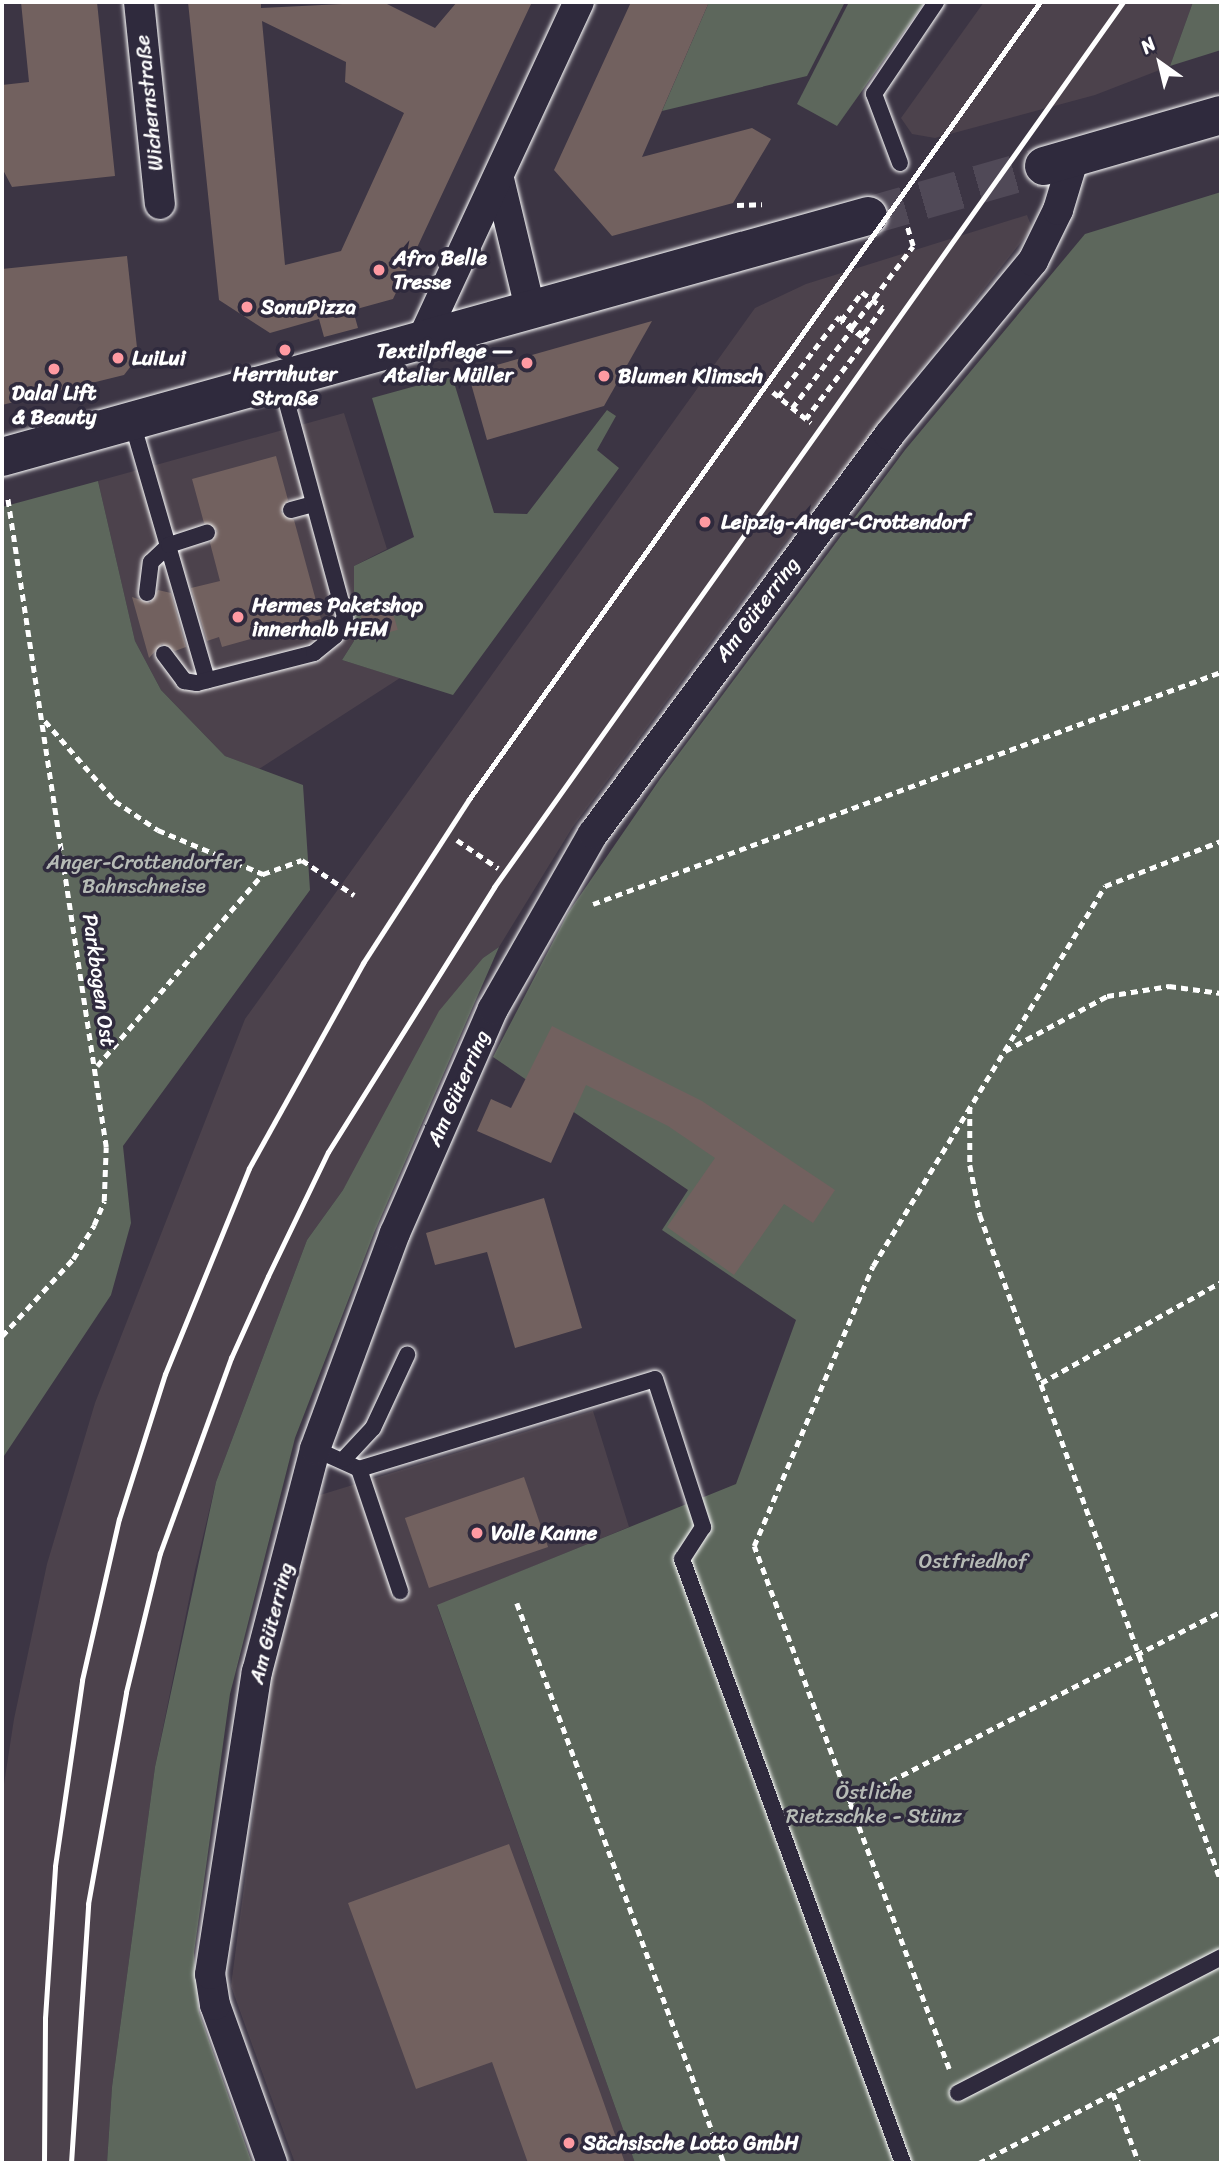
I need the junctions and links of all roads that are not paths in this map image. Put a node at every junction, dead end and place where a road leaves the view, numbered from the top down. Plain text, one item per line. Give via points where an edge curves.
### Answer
1 (139, 2) edge
2 (579, 2) edge
3 (936, 2) edge
4 (1221, 115) edge
5 (1059, 161) joint
6 (900, 163) dead end
7 (499, 179) junction
8 (159, 205) dead end
9 (869, 216) tunnel mouth
10 (531, 312) junction
11 (421, 342) junction
12 (281, 381) junction
13 (132, 422) junction
14 (3, 470) edge
15 (313, 504) junction
16 (291, 510) dead end
17 (207, 533) dead end
18 (169, 545) junction
19 (147, 593) dead end
20 (164, 654) dead end
21 (207, 680) junction
22 (407, 1355) dead end
23 (315, 1450) junction
24 (344, 1459) junction
25 (359, 1469) junction
26 (400, 1591) dead end
27 (1221, 1957) edge
28 (958, 2093) road end
29 (272, 2163) edge
30 (903, 2163) edge

1 - 8 street, Wichernstraße
2 - 7 street
3 - 6 lane via 874,94
4 - 5 street
5 - 23 street, Am Güterring via 1058,210 1034,261 889,435 663,734 548,908 493,1009 395,1233
7 - 10 street
7 - 11 street
9 - 10 street
10 - 11 street
11 - 12 street
12 - 13 street
12 - 15 lane
13 - 14 street
13 - 18 lane
15 - 16 lane
15 - 21 lane via 345,617 335,636 314,653
17 - 18 lane
18 - 19 lane via 151,562
18 - 21 lane
20 - 21 lane via 184,681
22 - 24 lane via 373,1428
23 - 24 lane
23 - 29 street, Am Güterring via 257,1672 210,1974 215,2005
24 - 25 lane
25 - 26 lane
25 - 30 lane via 655,1378 703,1527 682,1559
27 - 28 lane

